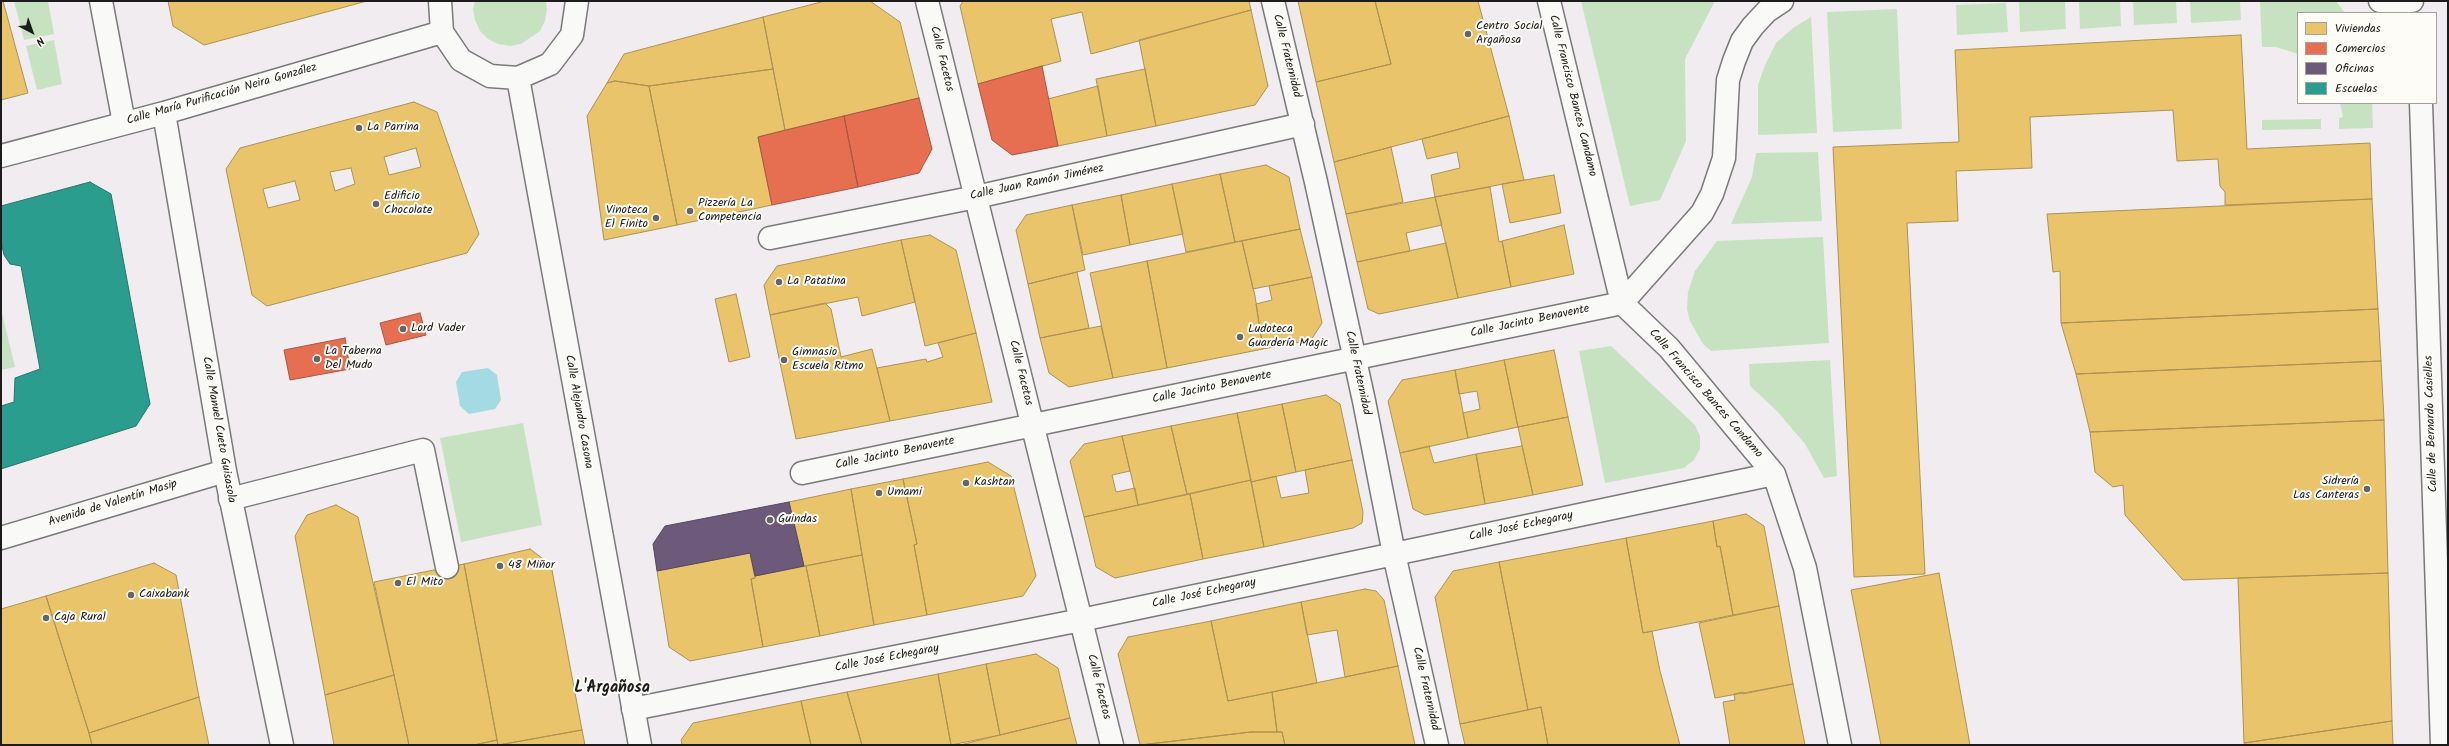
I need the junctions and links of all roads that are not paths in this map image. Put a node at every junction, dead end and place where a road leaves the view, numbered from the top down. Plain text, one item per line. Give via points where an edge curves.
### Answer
1 (101, 1) edge
2 (440, 1) edge
3 (577, 1) edge
4 (927, 1) edge
5 (1273, 1) edge
6 (1549, 1) edge
7 (1782, 1) edge
8 (2380, 1) edge
9 (2410, 6) edge
10 (442, 32) junction
11 (518, 78) junction
12 (2421, 104) edge
13 (164, 113) junction
14 (124, 123) junction
15 (1303, 124) junction
16 (1, 156) edge
17 (976, 197) junction
18 (770, 238) dead end
19 (1622, 303) junction
20 (1354, 359) junction
21 (1033, 425) junction
22 (225, 471) junction
23 (802, 473) dead end
24 (1774, 474) junction
25 (230, 499) junction
26 (1, 538) edge
27 (1394, 554) junction
28 (447, 567) dead end
29 (1081, 620) junction
30 (633, 709) junction
31 (282, 745) edge
32 (640, 745) edge
33 (1112, 745) edge
34 (1437, 745) edge
35 (1840, 745) edge
36 (2442, 745) edge

1 - 14 street
2 - 10 street
3 - 11 street via 572,35 568,41 550,64
4 - 17 street, Calle Facetos
5 - 15 street, Calle Fraternidad
6 - 19 street, Calle Francisco Bances Candamo
7 - 19 street via 1767,11 1753,26 1742,41 1734,61 1728,80 1724,158 1712,194 1702,213
8 - 9 street
10 - 11 street via 461,60 490,76
10 - 13 street, Calle María Purificación Neira González
11 - 30 street, Calle Alejandro Casona
12 - 36 street, Calle de Bernardo Casielles
13 - 14 street, Calle María Purificación Neira González
13 - 22 street, Calle Manuel Cueto Guisasola
14 - 16 street, Calle María Purificación Neira González
15 - 17 street, Calle Juan Ramón Jiménez
15 - 20 street, Calle Fraternidad
17 - 18 street, Calle Juan Ramón Jiménez
17 - 21 street, Calle Facetos
19 - 20 street, Calle Jacinto Benavente
19 - 24 street, Calle Francisco Bances Candamo via 1669,348
20 - 21 street, Calle Jacinto Benavente
20 - 27 street, Calle Fraternidad
21 - 23 street, Calle Jacinto Benavente
21 - 29 street, Calle Facetos
22 - 25 street, Calle Manuel Cueto Guisasola
22 - 26 street, Avenida de Valentín Masip
24 - 27 street, Calle José Echegaray
24 - 35 street, Calle Francisco Bances Candamo via 1805,568
25 - 28 street via 423,450
25 - 31 street, Calle Manuel Cueto Guisasola
27 - 29 street, Calle José Echegaray
27 - 34 street, Calle Fraternidad
29 - 30 street, Calle José Echegaray
29 - 33 street, Calle Facetos
30 - 32 street, Calle Alejandro Casona

